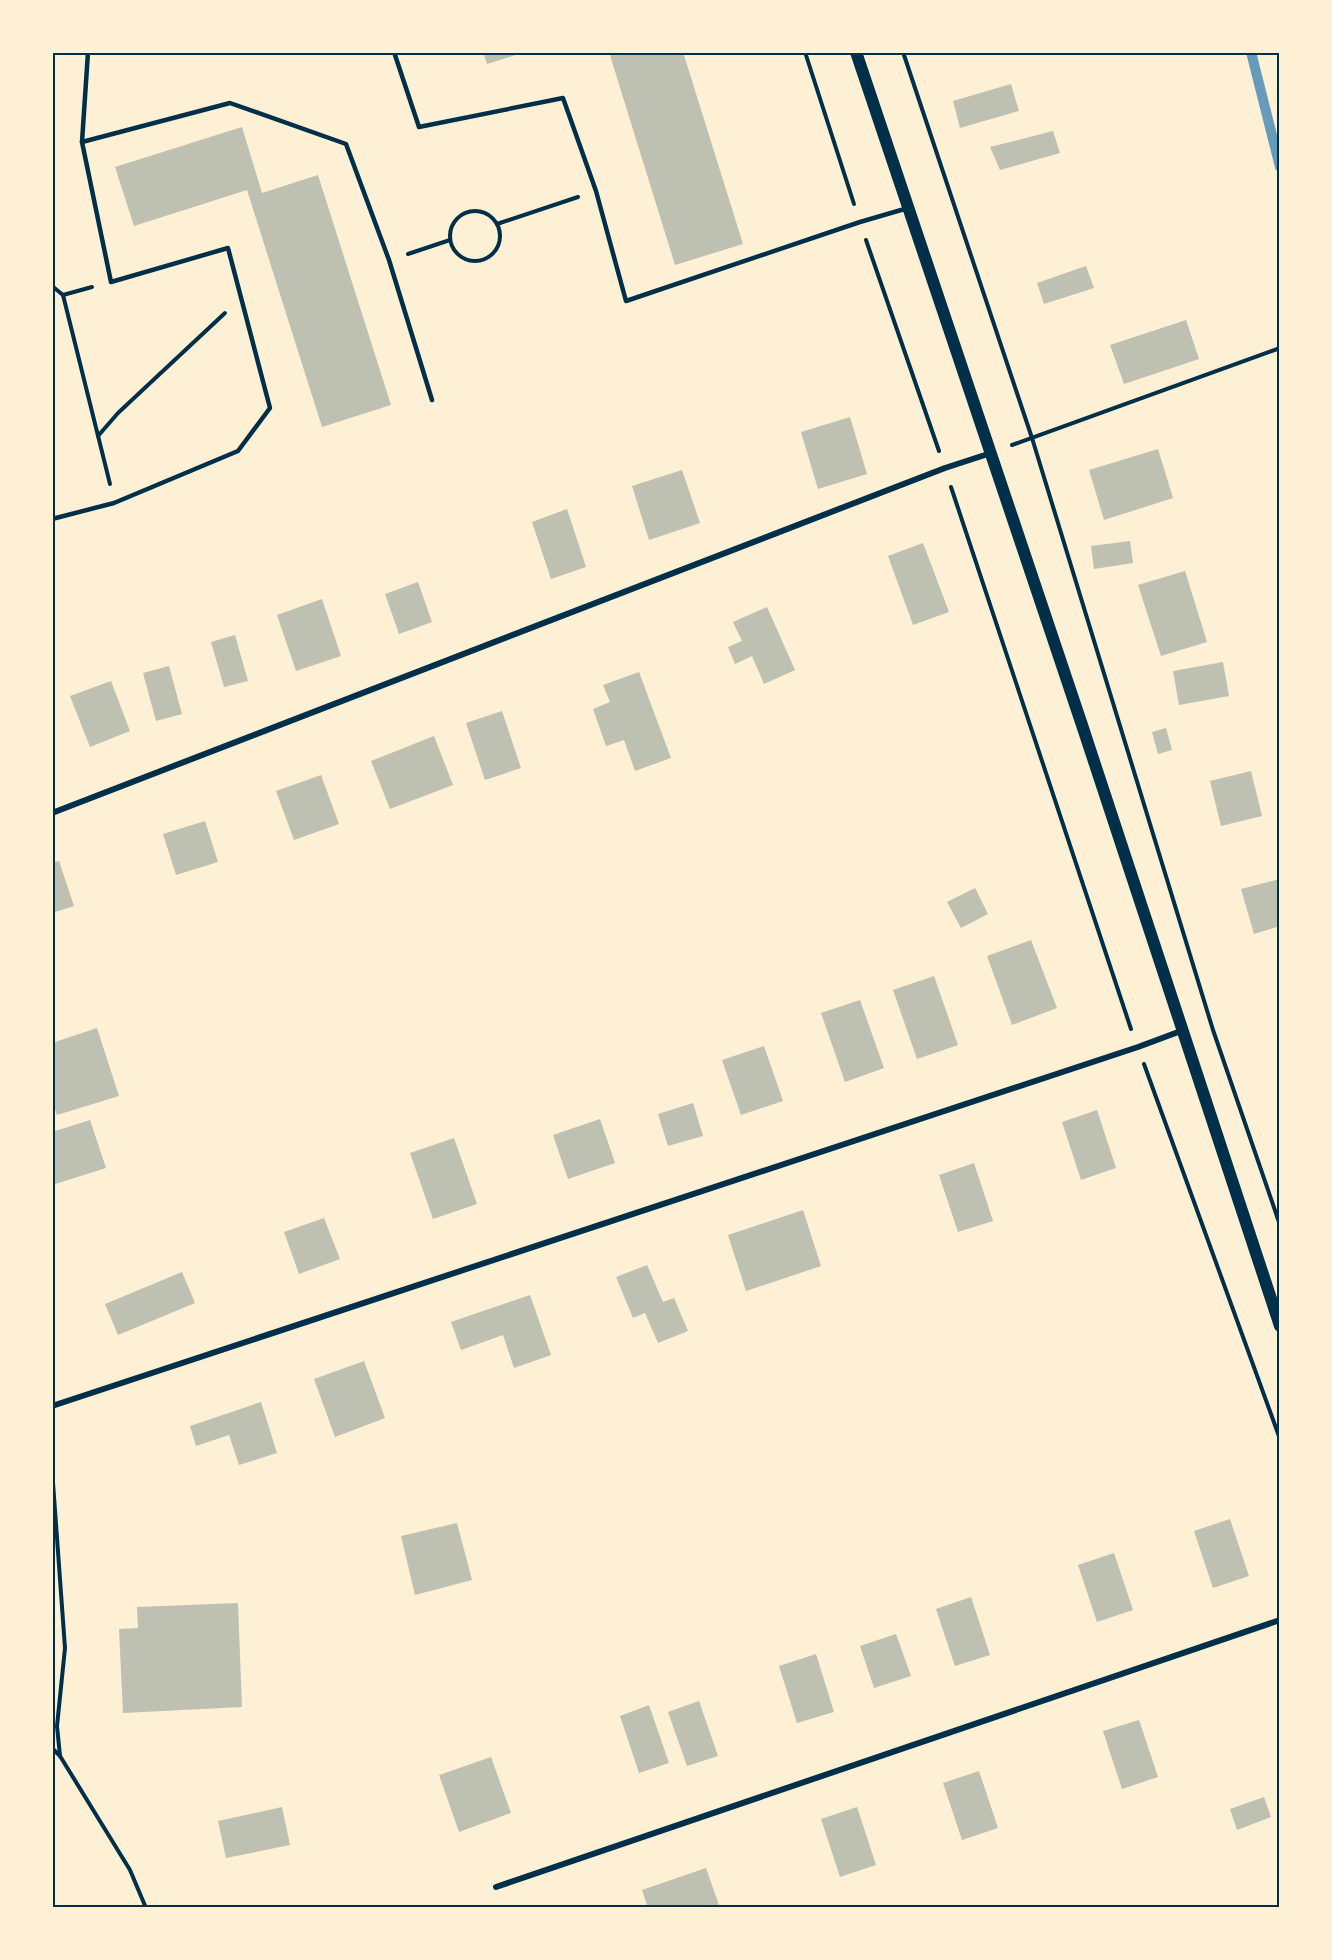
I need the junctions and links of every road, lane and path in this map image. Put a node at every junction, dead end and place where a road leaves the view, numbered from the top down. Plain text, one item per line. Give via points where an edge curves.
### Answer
1 (88, 52) edge
2 (394, 52) edge
3 (804, 52) edge
4 (856, 52) edge
5 (903, 52) edge
6 (82, 142) junction
7 (596, 191) junction
8 (909, 208) junction
9 (860, 222) junction
10 (497, 224) junction
11 (450, 240) junction
12 (389, 260) junction
13 (111, 282) junction
14 (52, 286) edge
15 (63, 295) junction
16 (241, 298) junction
17 (1280, 348) edge
18 (432, 400) dead end
19 (98, 436) junction
20 (1032, 438) junction
21 (991, 453) junction
22 (945, 468) junction
23 (114, 503) junction
24 (52, 519) edge
25 (52, 813) edge
26 (1181, 1031) junction
27 (1138, 1047) junction
28 (1280, 1225) edge
29 (1280, 1326) edge
30 (52, 1406) edge
31 (1280, 1439) edge
32 (52, 1469) edge
33 (1280, 1620) edge
34 (52, 1748) edge
35 (60, 1756) junction
36 (496, 1887) dead end
37 (146, 1907) edge

1 - 6 lane
2 - 7 lane via 418,127 562,98
3 - 9 path
4 - 8 main road
5 - 20 path
6 - 12 lane via 230,103 346,144
6 - 13 lane
7 - 9 lane via 626,301
7 - 10 path
8 - 9 lane
8 - 21 main road
9 - 22 path
10 - 11 path via 481,212 462,214 450,230
10 - 11 path via 500,242 488,258 469,261 460,257
11 - 12 path
12 - 18 lane
13 - 15 path
13 - 16 lane via 228,248
14 - 15 path
15 - 19 path
16 - 19 path
16 - 23 lane via 270,408 238,451
17 - 20 path
19 - 23 path
20 - 21 path
20 - 28 path via 1210,1018
21 - 22 street
21 - 26 main road
22 - 25 street
22 - 27 path
23 - 24 lane
26 - 27 street
26 - 29 main road
27 - 30 street
27 - 31 path
32 - 35 path via 65,1648 57,1726
33 - 36 street
34 - 35 path
35 - 37 path via 130,1870

